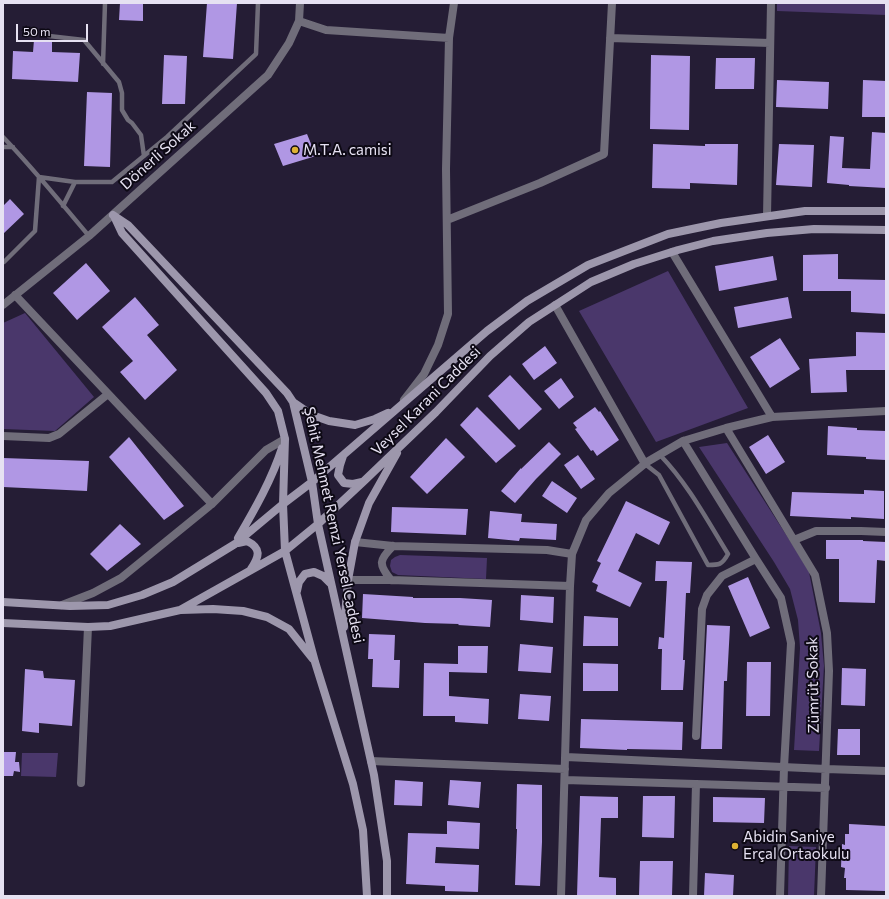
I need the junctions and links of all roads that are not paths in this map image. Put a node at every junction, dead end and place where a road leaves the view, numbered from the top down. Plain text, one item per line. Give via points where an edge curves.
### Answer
1 (105, 3) edge
2 (258, 3) edge
3 (300, 3) edge
4 (454, 3) edge
5 (612, 3) edge
6 (771, 3) edge
7 (299, 21) junction
8 (49, 36) dead end
9 (449, 38) junction
10 (610, 38) junction
11 (770, 43) junction
12 (103, 64) junction
13 (3, 136) edge
14 (3, 147) edge
15 (13, 147) junction
16 (144, 156) junction
17 (39, 178) junction
18 (75, 182) junction
19 (63, 206) junction
20 (886, 212) edge
21 (113, 215) junction
22 (767, 216) junction
23 (447, 220) junction
24 (886, 230) edge
25 (89, 236) junction
26 (672, 252) junction
27 (4, 262) dead end
28 (16, 295) junction
29 (3, 305) edge
30 (555, 305) junction
31 (108, 394) junction
32 (293, 402) junction
33 (398, 408) junction
34 (886, 411) edge
35 (772, 417) junction
36 (726, 428) junction
37 (3, 436) edge
38 (285, 439) junction
39 (683, 442) junction
40 (401, 445) junction
41 (344, 454) junction
42 (660, 455) junction
43 (645, 464) junction
44 (364, 481) junction
45 (312, 482) junction
46 (212, 504) junction
47 (282, 504) junction
48 (318, 524) junction
49 (886, 532) edge
50 (794, 540) junction
51 (355, 542) junction
52 (235, 544) junction
53 (393, 546) junction
54 (285, 551) junction
55 (572, 554) junction
56 (756, 559) junction
57 (250, 571) junction
58 (348, 580) junction
59 (391, 580) junction
60 (331, 583) junction
61 (570, 586) junction
62 (297, 595) junction
63 (3, 602) edge
64 (62, 605) junction
65 (180, 610) junction
66 (3, 623) edge
67 (88, 628) junction
68 (343, 634) junction
69 (316, 662) junction
70 (696, 736) dead end
71 (566, 757) junction
72 (371, 761) junction
73 (784, 767) junction
74 (565, 769) junction
75 (826, 769) junction
76 (886, 771) edge
77 (565, 780) junction
78 (81, 783) dead end
79 (696, 784) junction
80 (784, 786) junction
81 (826, 788) junction
82 (367, 896) edge
83 (387, 896) edge
84 (561, 896) edge
85 (692, 896) edge
86 (780, 896) edge
87 (821, 896) edge

1 - 12 lane
2 - 16 lane via 256,54
3 - 7 street, Dönerli Sokak
4 - 9 street
5 - 10 street
6 - 11 street
7 - 9 street via 326,30
7 - 21 street, Dönerli Sokak via 289,43 268,75
8 - 12 lane via 84,40
9 - 23 street
10 - 11 street
10 - 23 street via 604,154
11 - 22 street
12 - 16 lane via 119,82 122,110 141,135
13 - 15 lane
14 - 15 lane
15 - 17 lane
16 - 18 lane via 112,182
17 - 18 lane
17 - 19 lane
17 - 27 lane via 35,231
18 - 19 lane
19 - 25 lane
20 - 22 main road, Veysel Karani Caddesi via 804,211
21 - 25 street, Dönerli Sokak
21 - 32 main road, Şehit Mehmet Remzi Yersel Caddesi via 128,225
21 - 38 main road, Şehit Mehmet Remzi Yersel Caddesi via 122,233 266,393 278,411
22 - 33 main road, Veysel Karani Caddesi via 668,234 588,265 527,300
23 - 33 street via 448,314 438,345 424,374
24 - 26 main road, Veysel Karani Caddesi via 814,229 767,233 712,241
25 - 28 street, Dönerli Sokak
26 - 30 main road, Veysel Karani Caddesi via 591,282
26 - 35 street
28 - 29 street, Dönerli Sokak
28 - 31 street
30 - 40 main road, Veysel Karani Caddesi via 529,322 490,356
30 - 43 street
31 - 37 street via 59,434 49,438
31 - 46 street
32 - 33 main road via 312,415 355,425
32 - 45 main road, Şehit Mehmet Remzi Yersel Caddesi
33 - 41 main road, Veysel Karani Caddesi
34 - 35 street
35 - 36 street
36 - 39 street
36 - 50 street, Zümrüt Sokak
38 - 46 street via 266,450
38 - 47 main road, Şehit Mehmet Remzi Yersel Caddesi
38 - 52 main road via 276,465
39 - 42 street
39 - 56 street, Zümrüt Sokak
40 - 44 main road, Veysel Karani Caddesi
40 - 51 main road via 369,503
41 - 44 main road via 338,475 344,483
41 - 45 main road, Veysel Karani Caddesi
42 - 43 street
42 - 43 lane via 691,495 728,554 724,562 708,565 659,475
43 - 55 street via 609,493 586,520
44 - 48 main road, Veysel Karani Caddesi
45 - 47 main road, Veysel Karani Caddesi
45 - 48 main road, Şehit Mehmet Remzi Yersel Caddesi
46 - 64 street via 121,578
47 - 52 main road, Veysel Karani Caddesi
47 - 54 main road, Şehit Mehmet Remzi Yersel Caddesi
48 - 54 main road, Veysel Karani Caddesi
48 - 60 main road, Şehit Mehmet Remzi Yersel Caddesi
49 - 50 street via 816,531
50 - 75 street, Zümrüt Sokak via 815,575 827,633 830,671
51 - 53 street
51 - 58 main road
52 - 57 main road via 247,541 254,545 258,552 256,562
52 - 64 main road, Veysel Karani Caddesi via 173,582 142,595 108,605
53 - 55 street via 547,550
53 - 59 street via 384,556 382,563 383,570
54 - 57 main road, Veysel Karani Caddesi
54 - 62 main road, Şehit Mehmet Remzi Yersel Caddesi
55 - 61 street
56 - 70 street via 722,576 707,595 702,609
56 - 73 street, Zümrüt Sokak via 781,598 791,643
57 - 65 main road, Veysel Karani Caddesi
58 - 59 street
58 - 68 main road
59 - 61 street
60 - 62 main road via 314,572 305,574 299,582
60 - 68 main road, Şehit Mehmet Remzi Yersel Caddesi
61 - 71 street
62 - 69 main road, Şehit Mehmet Remzi Yersel Caddesi
63 - 64 main road, Veysel Karani Caddesi
65 - 67 main road, Veysel Karani Caddesi via 110,626
65 - 69 main road via 243,611 267,617 289,629
66 - 67 main road, Veysel Karani Caddesi
67 - 78 street
68 - 72 main road, Şehit Mehmet Remzi Yersel Caddesi
69 - 82 main road, Şehit Mehmet Remzi Yersel Caddesi via 353,784 363,830
71 - 73 street
71 - 74 street
72 - 74 street
72 - 83 main road, Şehit Mehmet Remzi Yersel Caddesi via 387,861
73 - 75 street
73 - 80 street, Zümrüt Sokak
74 - 77 street
75 - 76 street
75 - 81 street, Zümrüt Sokak
77 - 79 street
77 - 84 street
79 - 80 street
79 - 85 street
80 - 81 street
80 - 86 street, Zümrüt Sokak
81 - 87 street, Zümrüt Sokak

